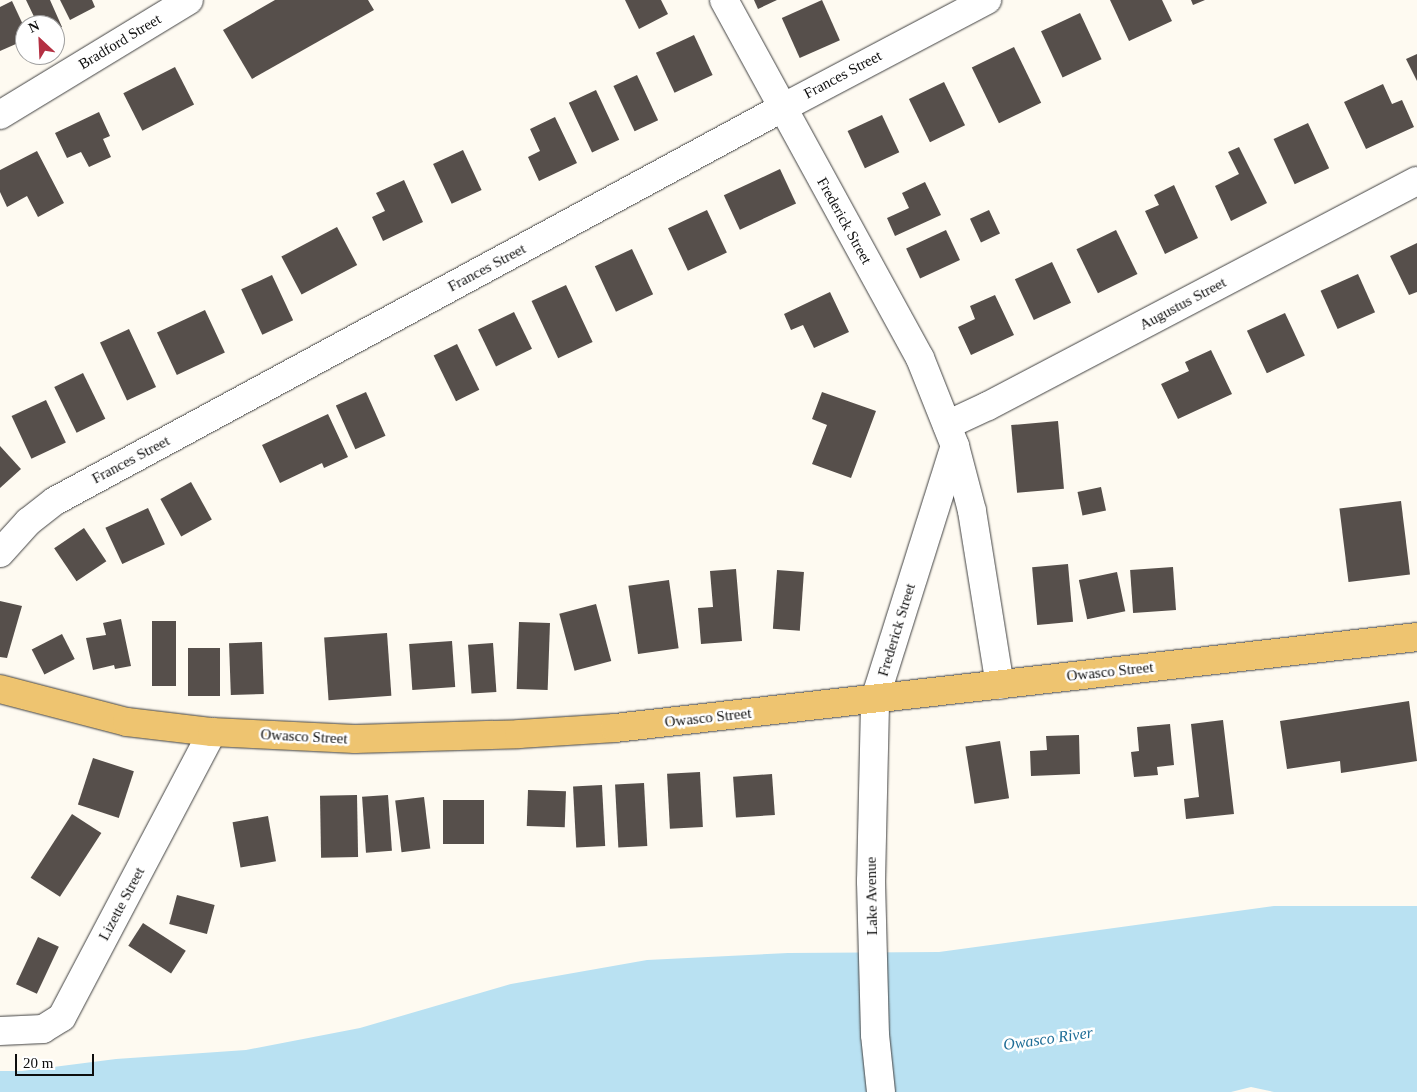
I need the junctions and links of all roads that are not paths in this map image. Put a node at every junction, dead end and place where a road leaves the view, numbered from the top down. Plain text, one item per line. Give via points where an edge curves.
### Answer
1 (190, 0) edge
2 (724, 0) edge
3 (987, 0) edge
4 (782, 108) junction
5 (0, 115) edge
6 (1417, 181) edge
7 (951, 435) junction
8 (0, 553) edge
9 (1417, 637) edge
10 (1000, 685) junction
11 (0, 689) edge
12 (875, 699) junction
13 (212, 732) junction
14 (0, 1031) edge
15 (881, 1092) edge

1 - 5 street, Bradford Street
2 - 4 street, Frederick Street
3 - 4 street, Frances Street
4 - 7 street, Frederick Street via 920,358
4 - 8 street, Frances Street via 55,501 28,522
6 - 7 street, Augustus Street via 988,406
7 - 10 street, Frederick Street via 972,511
7 - 12 street, Frederick Street
9 - 10 main road, Owasco Street
10 - 12 main road, Owasco Street
11 - 13 main road, Owasco Street via 127,722
12 - 13 main road, Owasco Street via 615,728 519,734 355,739
12 - 15 street, Lake Avenue via 870,881 875,1035
13 - 14 street, Lizette Street via 62,1017 44,1029

